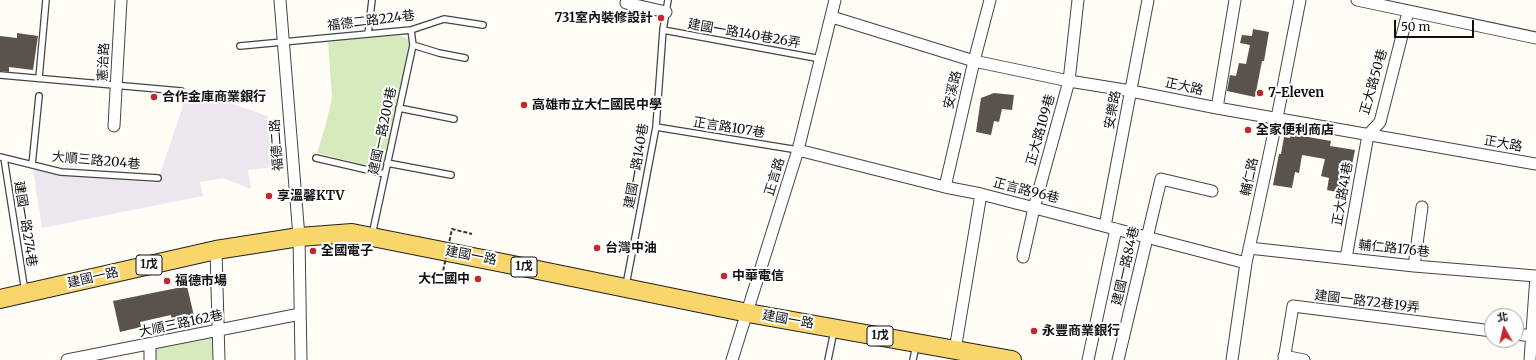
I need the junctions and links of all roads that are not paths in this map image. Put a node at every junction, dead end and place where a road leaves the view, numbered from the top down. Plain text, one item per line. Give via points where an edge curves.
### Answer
1 (46, 0) edge
2 (121, 0) edge
3 (280, 0) edge
4 (372, 0) edge
5 (668, 0) edge
6 (835, 0) edge
7 (990, 0) edge
8 (1078, 0) edge
9 (1148, 0) edge
10 (1235, 0) edge
11 (1300, 0) edge
12 (1357, 0) edge
13 (626, 3) dead end
14 (666, 12) junction
15 (1408, 12) junction
16 (832, 17) junction
17 (483, 25) dead end
18 (411, 30) junction
19 (663, 30) junction
20 (368, 34) junction
21 (1536, 38) edge
22 (284, 41) junction
23 (412, 45) junction
24 (240, 46) dead end
25 (465, 58) dead end
26 (821, 59) junction
27 (974, 61) junction
28 (0, 75) edge
29 (40, 78) junction
30 (1069, 82) junction
31 (117, 84) junction
32 (181, 91) dead end
33 (1131, 91) junction
34 (39, 96) dead end
35 (399, 108) junction
36 (1217, 108) junction
37 (1277, 118) junction
38 (454, 119) dead end
39 (114, 126) dead end
40 (656, 127) junction
41 (1368, 135) junction
42 (798, 150) junction
43 (2, 158) edge
44 (316, 158) dead end
45 (387, 163) junction
46 (1536, 164) edge
47 (32, 165) junction
48 (385, 174) junction
49 (451, 175) dead end
50 (158, 178) dead end
51 (945, 187) junction
52 (1212, 191) dead end
53 (981, 194) junction
54 (1422, 207) dead end
55 (1034, 208) junction
56 (1104, 226) junction
57 (1116, 229) junction
58 (299, 237) junction
59 (372, 237) junction
60 (1147, 237) junction
61 (1249, 248) junction
62 (216, 250) junction
63 (1023, 257) dead end
64 (1346, 258) junction
65 (1246, 263) junction
66 (1414, 266) junction
67 (1536, 276) edge
68 (626, 288) junction
69 (25, 294) junction
70 (0, 299) edge
71 (748, 313) junction
72 (300, 314) junction
73 (834, 328) junction
74 (218, 330) junction
75 (1484, 330) edge
76 (1524, 335) edge
77 (1532, 336) junction
78 (916, 342) junction
79 (150, 344) junction
80 (955, 350) junction
81 (975, 357) edge
82 (1284, 358) edge
83 (67, 360) edge
84 (150, 360) edge
85 (219, 360) edge
86 (301, 360) edge
87 (732, 360) edge
88 (828, 360) edge
89 (913, 360) edge
90 (1012, 360) edge
91 (1088, 360) edge
92 (1118, 360) edge
93 (1232, 360) edge
94 (1304, 360) edge
95 (1530, 360) edge

1 - 29 lane
2 - 31 street, 憲治路
3 - 22 street, 福德二路
4 - 20 lane
5 - 14 lane, 建國一路140巷
6 - 16 street, 正言路
7 - 27 street, 安溪路
8 - 30 street, 正大路109巷
9 - 33 street, 安樂路
10 - 36 street
11 - 37 street, 輔仁路
12 - 15 street
13 - 14 street
14 - 19 lane, 建國一路140巷
15 - 21 street
15 - 41 street, 正大路50巷 via 1380,122
16 - 26 street, 正言路
16 - 27 street, 正大路
17 - 18 lane, 福德二路224巷 via 444,19
18 - 20 lane, 福德二路224巷
18 - 23 lane, 建國一路200巷
19 - 26 lane, 建國一路140巷26弄
19 - 40 lane, 建國一路140巷
20 - 22 lane, 福德二路224巷
22 - 24 lane, 福德二路224巷
22 - 58 street, 福德二路
23 - 25 lane
23 - 35 lane, 建國一路200巷
26 - 42 street, 正言路
27 - 30 street, 正大路
27 - 51 street, 安溪路
28 - 29 lane
29 - 31 lane
30 - 33 street, 正大路
30 - 55 street, 正大路109巷
31 - 32 lane
31 - 39 street, 憲治路
33 - 36 street, 正大路
33 - 56 street, 安樂路
34 - 47 lane, 大順三路204巷
35 - 38 lane
35 - 45 lane, 建國一路200巷
36 - 37 street, 正大路
37 - 41 street, 正大路
37 - 61 street, 輔仁路
40 - 42 lane, 正言路107巷
40 - 68 lane, 建國一路140巷
41 - 46 street, 正大路
41 - 64 street, 正大路41巷
42 - 51 street, 正言路96巷
42 - 71 street, 正言路
43 - 47 lane, 大順三路204巷
43 - 69 lane, 建國一路274巷
44 - 48 lane
45 - 48 lane, 建國一路200巷
45 - 49 lane
47 - 50 lane, 大順三路204巷 via 61,172
48 - 59 lane, 建國一路200巷
51 - 53 street, 正言路96巷
52 - 60 street, 建國一路84巷 via 1161,179
53 - 55 street, 正言路96巷
53 - 80 street
54 - 66 street
55 - 56 street, 正言路96巷
55 - 63 street, 正大路109巷
56 - 57 street, 正言路96巷
57 - 60 street, 正言路96巷
57 - 91 street
58 - 59 main road, 建國一路 / 1戊 via 352,233
58 - 62 main road, 建國一路 / 1戊
58 - 72 street, 福德二路
59 - 68 main road, 建國一路 / 1戊
60 - 65 street, 正言路96巷
60 - 92 street, 建國一路84巷
61 - 64 street, 輔仁路176巷
61 - 65 street, 輔仁路
62 - 69 main road, 建國一路 / 1戊
62 - 74 street
64 - 66 street, 輔仁路176巷
65 - 93 street, 輔仁路
66 - 67 street, 輔仁路176巷
67 - 77 street
68 - 71 main road, 建國一路 / 1戊
69 - 70 main road, 建國一路 / 1戊
71 - 73 main road, 建國一路 / 1戊
71 - 87 street, 正言路
72 - 74 street, 大順三路162巷
72 - 86 street, 福德二路
73 - 78 main road, 建國一路 / 1戊
73 - 88 lane
74 - 79 street, 大順三路162巷
74 - 85 street
75 - 82 street, 建國一路72巷19弄 via 1293,306
76 - 77 street
77 - 95 street
78 - 80 main road, 建國一路 / 1戊
78 - 89 lane
79 - 83 street, 大順三路162巷
79 - 84 street
80 - 81 main road, 建國一路 / 1戊
81 - 90 main road, 建國一路 / 1戊
82 - 94 street

